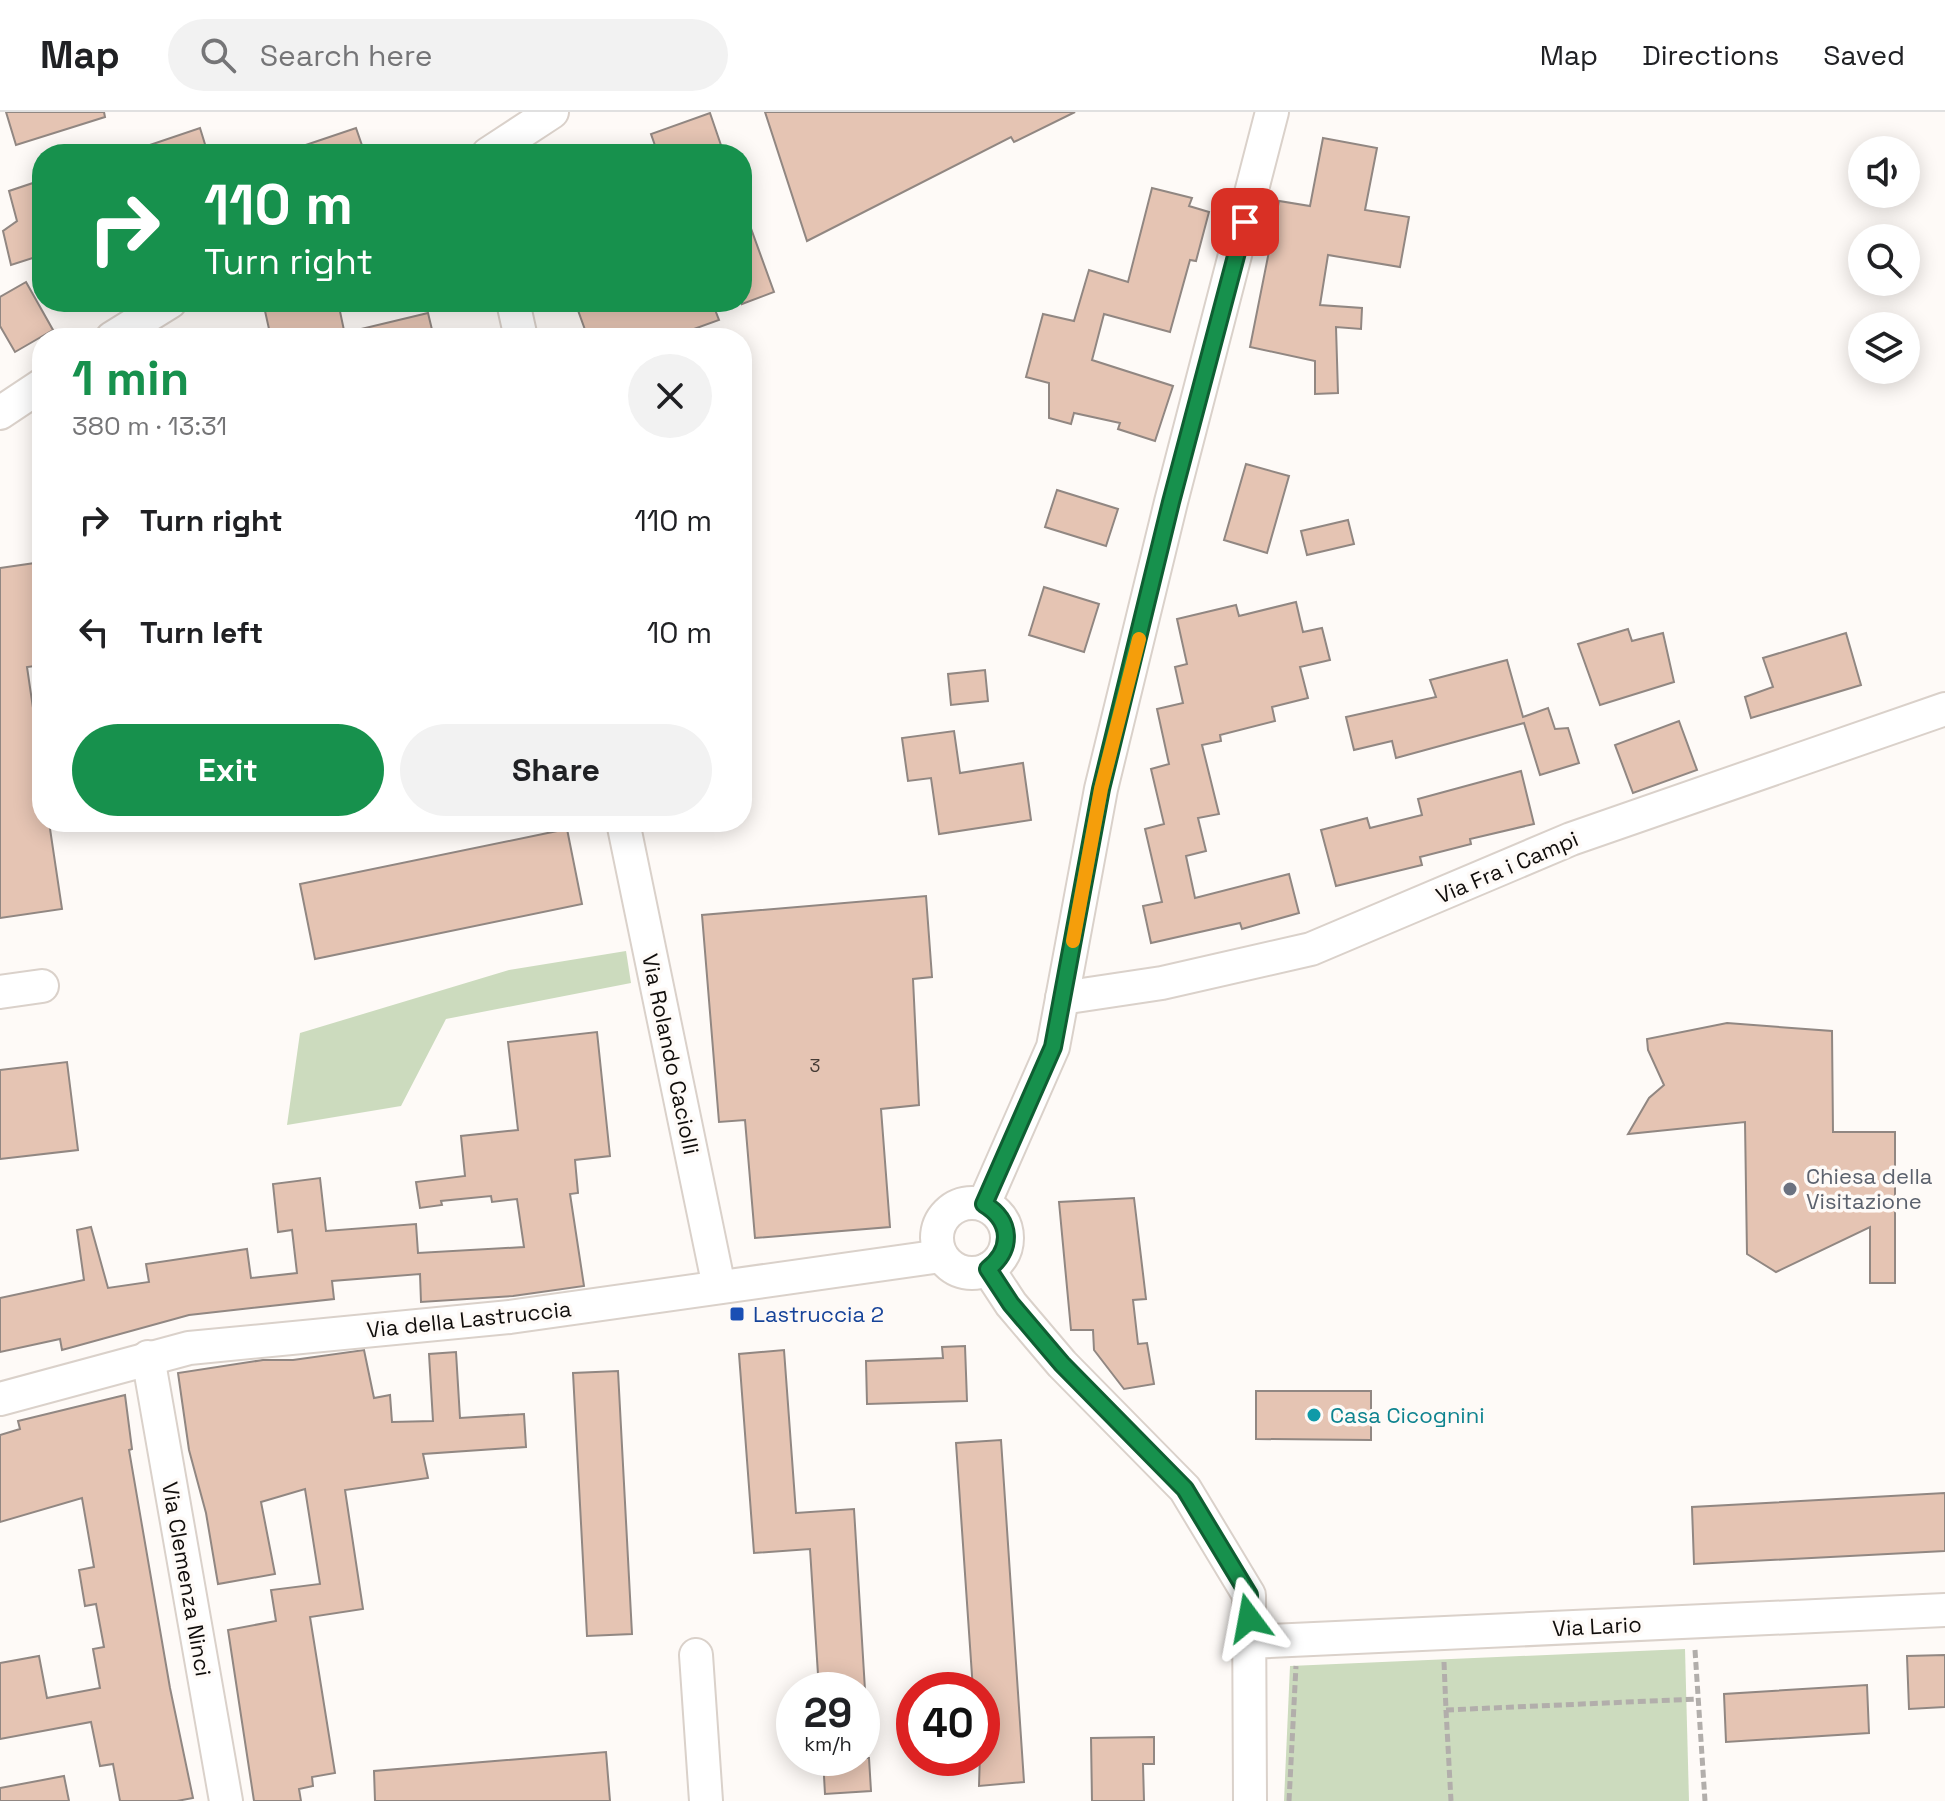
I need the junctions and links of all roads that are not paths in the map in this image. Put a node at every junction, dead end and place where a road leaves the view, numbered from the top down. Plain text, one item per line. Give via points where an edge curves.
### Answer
1 (552, 112) edge
2 (1272, 112) edge
3 (503, 144) edge
4 (154, 312) edge
5 (128, 328) edge
6 (32, 392) edge
7 (0, 413) edge
8 (1945, 709) edge
9 (625, 832) edge
10 (42, 986) dead end
11 (0, 992) edge
12 (1062, 998) junction
13 (984, 1204) junction
14 (941, 1256) junction
15 (988, 1269) junction
16 (719, 1287) junction
17 (148, 1357) junction
18 (0, 1399) edge
19 (1945, 1610) edge
20 (1249, 1642) junction
21 (696, 1655) dead end
22 (226, 1801) edge
23 (706, 1801) edge
24 (1250, 1801) edge

1 - 3 street
2 - 12 street via 1101,789
4 - 5 street
6 - 7 street
8 - 12 street, Via Fra i Campi via 1571,839 1311,949 1162,983
9 - 16 street, Via Rolando Caciolli
10 - 11 street
12 - 13 street via 1053,1047
13 - 14 street via 969,1203 945,1215 937,1242
13 - 15 street via 995,1211 1007,1235 1006,1249
14 - 15 street via 957,1270
14 - 16 street, Via della Lastruccia
15 - 20 street via 1062,1364 1185,1489 1249,1595
16 - 17 street, Via della Lastruccia via 510,1317 277,1337
17 - 18 street, Via della Lastruccia
17 - 22 street, Via Clemenza Ninci
19 - 20 street, Via Lario
20 - 24 street
21 - 23 street

